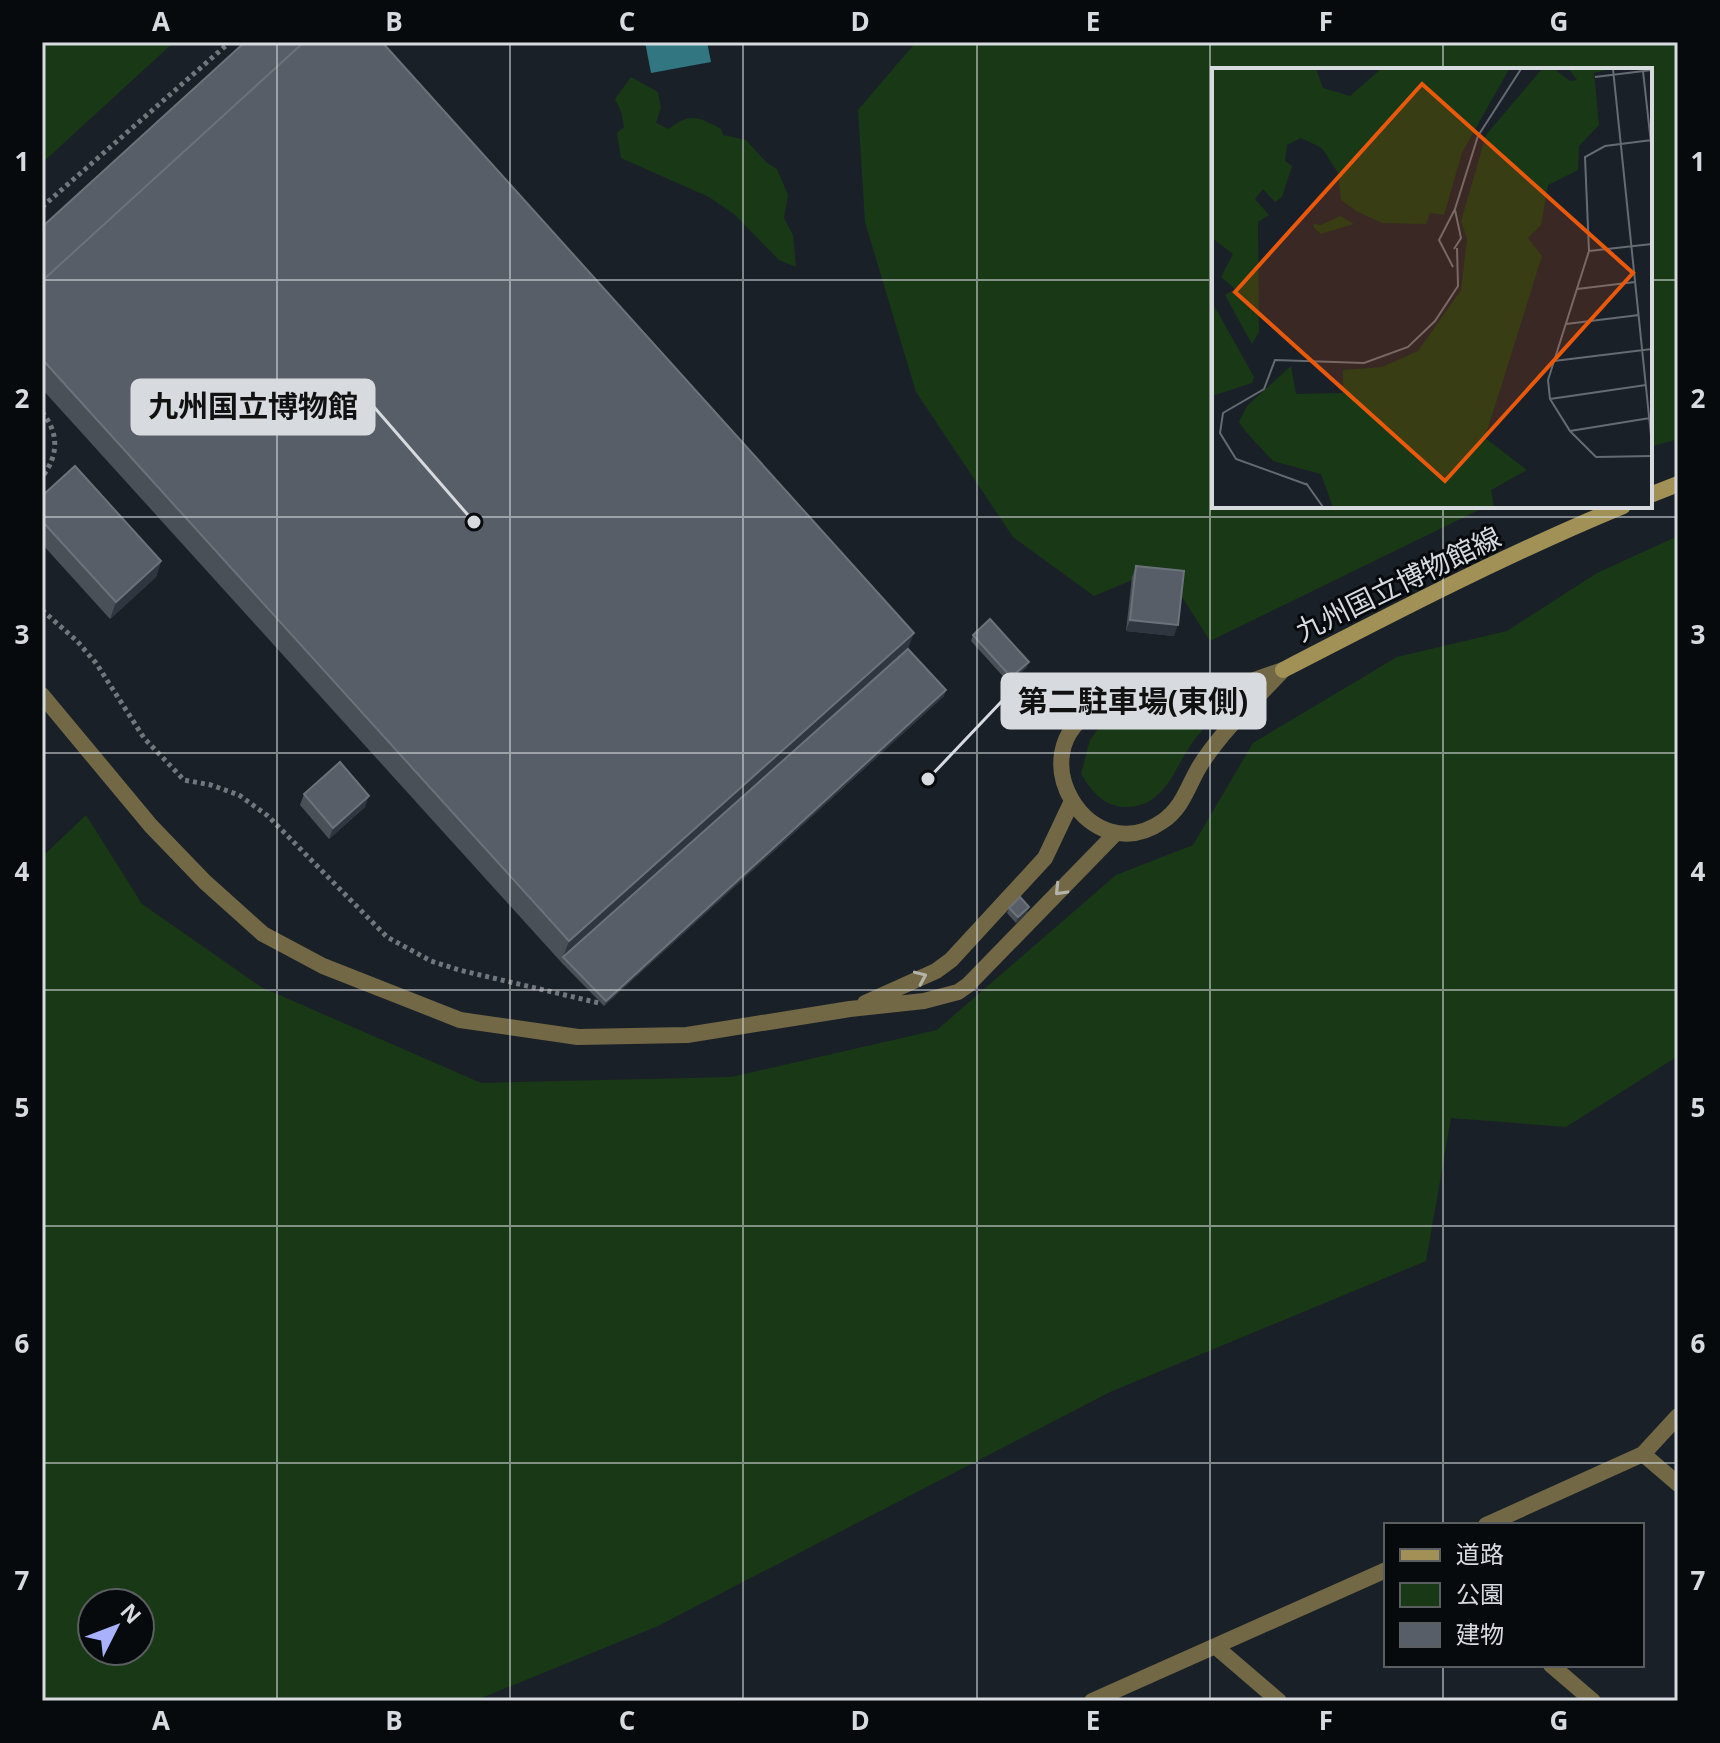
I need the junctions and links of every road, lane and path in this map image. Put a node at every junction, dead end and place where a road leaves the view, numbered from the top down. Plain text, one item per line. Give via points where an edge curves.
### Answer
1 (230, 42) edge
2 (42, 207) edge
3 (42, 412) edge
4 (42, 477) edge
5 (1678, 484) edge
6 (1652, 494) edge
7 (1618, 508) edge
8 (42, 610) edge
9 (1283, 670) junction
10 (42, 695) edge
11 (1072, 801) junction
12 (1115, 834) junction
13 (599, 1003) edge
14 (850, 1009) junction
15 (1678, 1416) edge
16 (1643, 1454) junction
17 (1678, 1484) edge
18 (1490, 1523) edge
19 (1384, 1571) edge
20 (1216, 1647) junction
21 (1553, 1667) edge
22 (1092, 1701) edge
23 (1279, 1701) edge
24 (1593, 1701) edge

1 - 2 path
3 - 4 path via 57,442
5 - 6 main road
7 - 9 main road, 九州国立博物館線
8 - 13 path via 96,663 144,738 184,780 239,795 268,816 387,937 459,970
9 - 11 street via 1198,696 1129,700 1095,710 1077,724 1064,745 1060,765
9 - 12 street via 1202,761 1173,813 1138,832
10 - 14 street via 151,826 263,934 378,990 460,1020 578,1037 687,1035
11 - 12 street via 1094,823
14 -> 11 street via 951,960 1045,858
12 -> 14 street via 958,992
15 - 16 street
16 - 17 street
16 - 18 street
19 - 20 street
20 - 22 street
20 - 23 street
21 - 24 street

